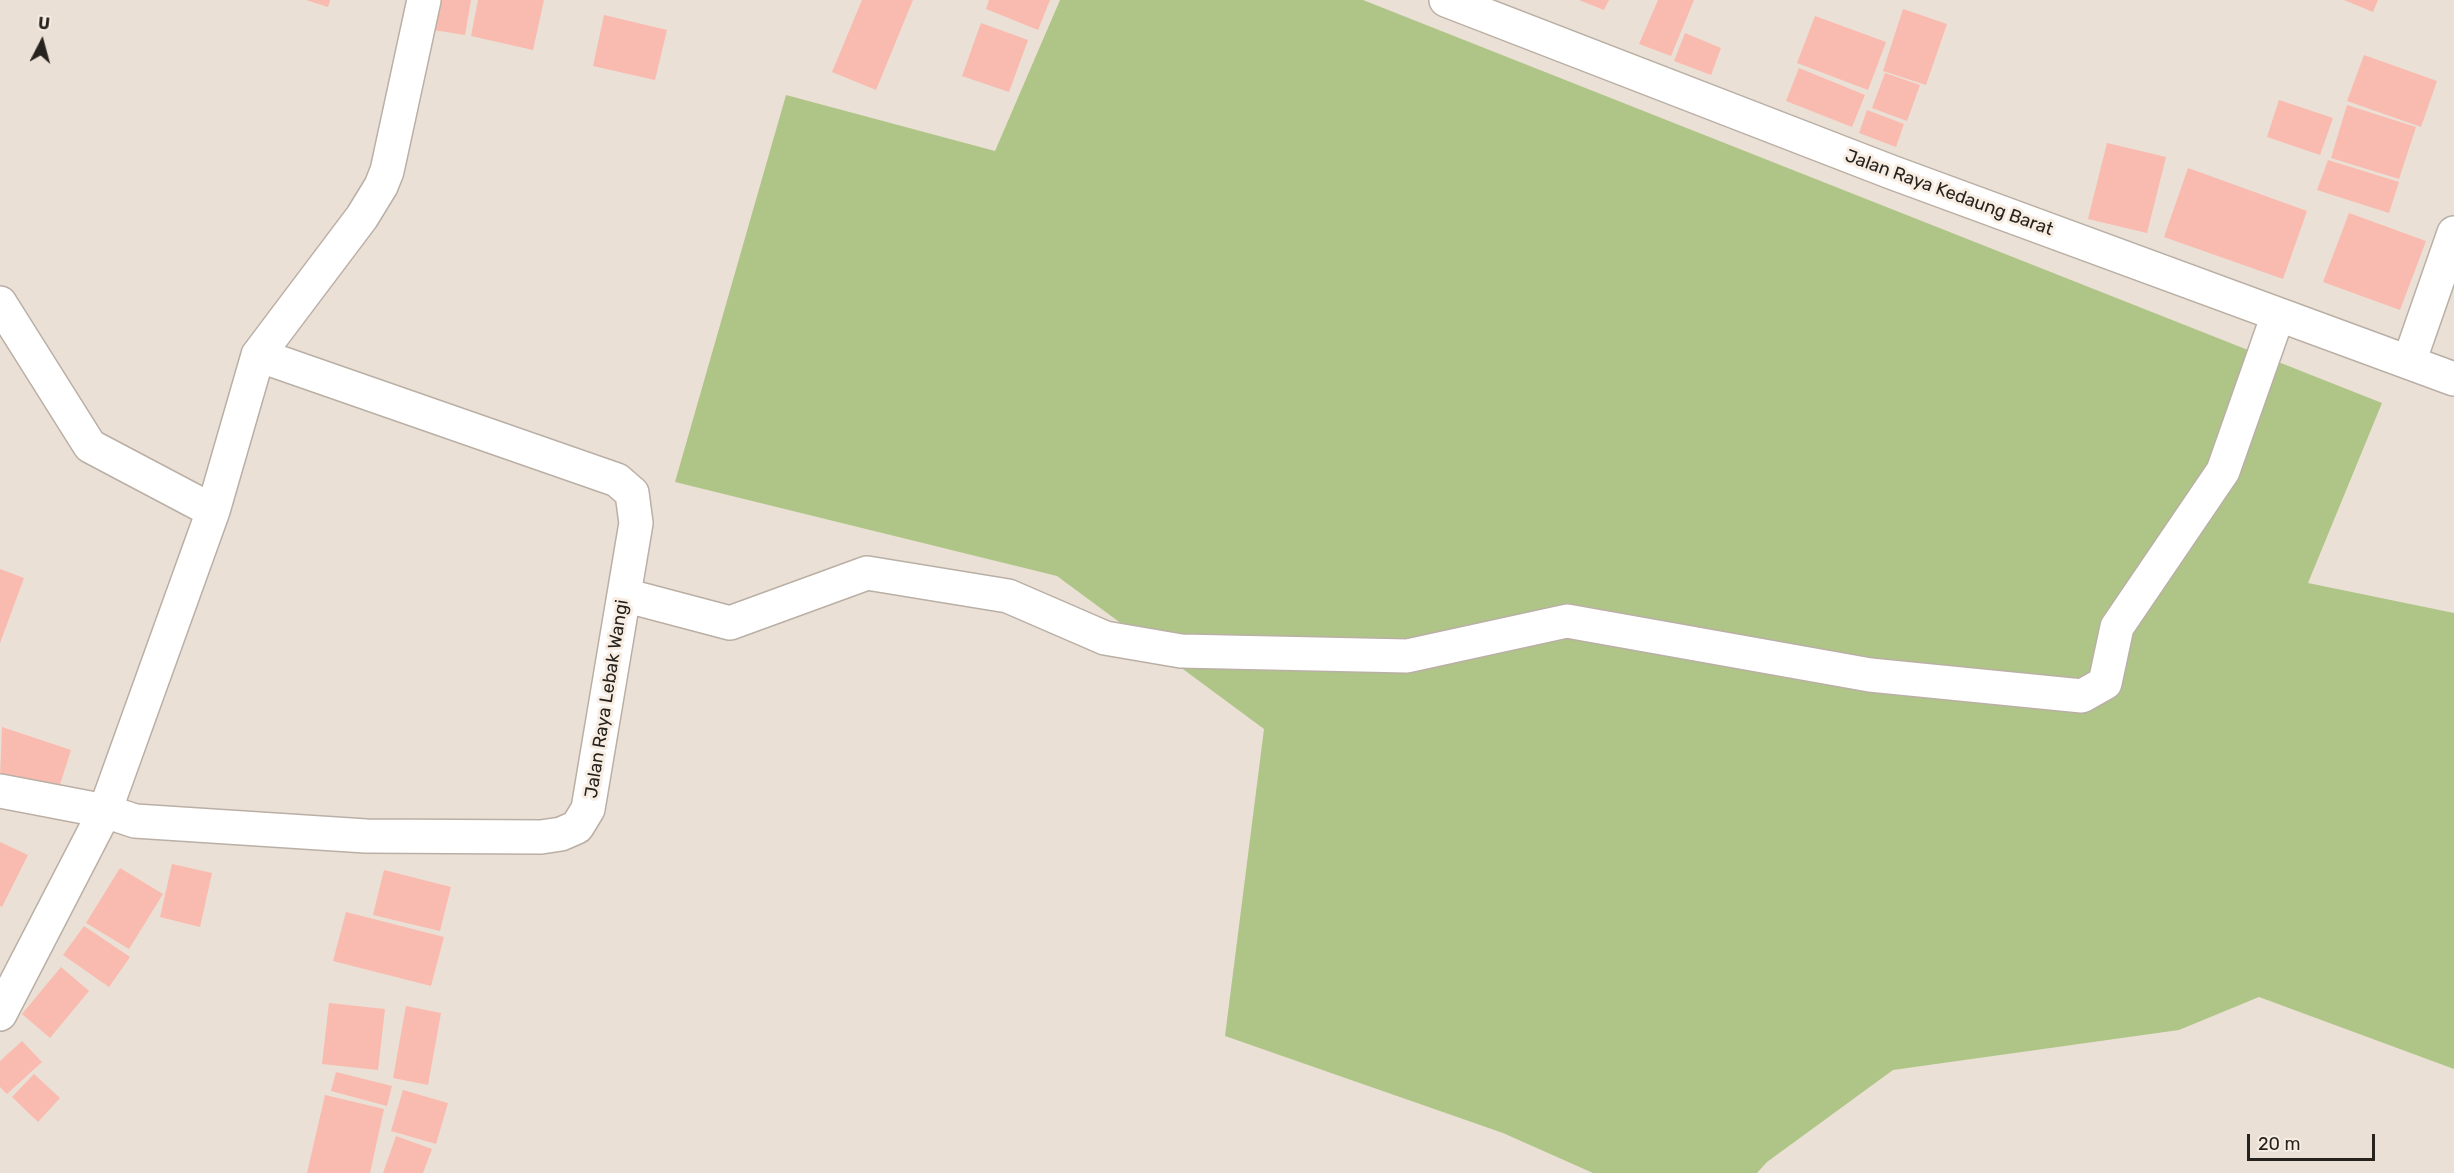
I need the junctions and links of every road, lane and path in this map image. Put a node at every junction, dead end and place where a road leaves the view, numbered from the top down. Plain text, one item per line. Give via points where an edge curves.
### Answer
1 (424, 0) edge
2 (1446, 0) edge
3 (2454, 233) edge
4 (0, 303) edge
5 (2278, 315) junction
6 (258, 355) junction
7 (2409, 362) junction
8 (2454, 379) edge
9 (213, 511) junction
10 (624, 595) junction
11 (0, 791) edge
12 (105, 811) junction
13 (0, 1014) edge

1 - 6 street via 387,171 376,198
2 - 5 street, Jalan Raya Kedaung Barat via 1880,168
3 - 7 street
4 - 9 street via 90,446
5 - 7 street, Jalan Raya Kedaung Barat
5 - 10 street via 2223,471 2117,627 2105,683 2082,696 1870,675 1567,621 1407,656 1181,651 1105,638 1008,596 867,573 730,623
6 - 9 street
6 - 10 street, Jalan Raya Lebak Wangi via 617,480 632,493 636,523
7 - 8 street, Jalan Raya Kedaung Barat
9 - 12 street
10 - 12 street, Jalan Raya Lebak Wangi via 588,809 577,827 561,834 366,836 135,821
11 - 12 street, Jalan Raya Lebak Wangi
12 - 13 street

